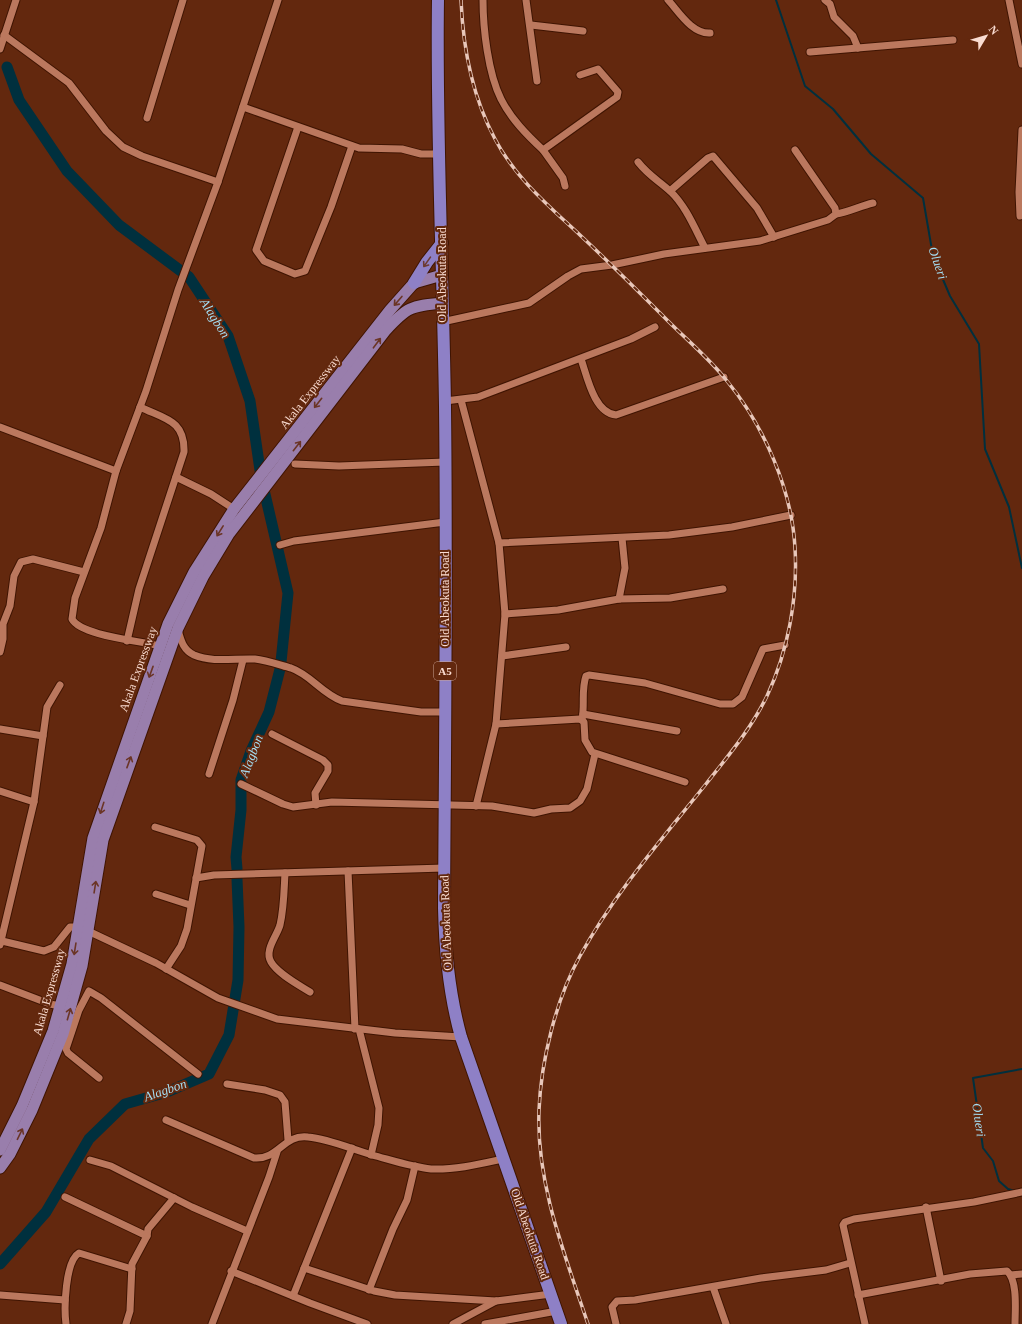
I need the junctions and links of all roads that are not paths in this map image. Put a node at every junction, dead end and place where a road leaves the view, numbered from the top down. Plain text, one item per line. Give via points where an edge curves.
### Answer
1 (16, 0) edge
2 (183, 0) edge
3 (278, 0) edge
4 (438, 0) edge
5 (483, 0) edge
6 (526, 0) edge
7 (668, 0) edge
8 (825, 0) edge
9 (1009, 0) edge
10 (531, 25) junction
11 (582, 31) dead end
12 (710, 33) dead end
13 (4, 35) junction
14 (954, 40) dead end
15 (858, 48) junction
16 (0, 49) edge
17 (810, 52) dead end
18 (1022, 64) edge
19 (580, 75) dead end
20 (537, 81) dead end
21 (243, 107) junction
22 (147, 118) dead end
23 (298, 127) junction
24 (1022, 130) edge
25 (352, 146) junction
26 (543, 150) junction
27 (795, 150) dead end
28 (438, 154) junction
29 (638, 162) dead end
30 (218, 182) junction
31 (565, 186) dead end
32 (670, 191) junction
33 (873, 203) dead end
34 (836, 214) junction
35 (1020, 216) dead end
36 (774, 237) junction
37 (442, 243) junction
38 (706, 248) junction
39 (442, 275) junction
40 (414, 283) junction
41 (442, 302) junction
42 (442, 322) junction
43 (655, 327) dead end
44 (580, 359) junction
45 (724, 377) dead end
46 (461, 400) junction
47 (445, 401) junction
48 (140, 407) junction
49 (0, 427) edge
50 (445, 462) junction
51 (295, 464) dead end
52 (116, 471) junction
53 (269, 473) junction
54 (176, 477) junction
55 (255, 491) junction
56 (234, 509) junction
57 (791, 515) dead end
58 (445, 522) junction
59 (622, 538) junction
60 (499, 544) junction
61 (280, 545) dead end
62 (84, 572) junction
63 (723, 589) dead end
64 (619, 599) junction
65 (0, 611) edge
66 (505, 614) junction
67 (3, 624) junction
68 (173, 626) junction
69 (127, 641) junction
70 (785, 645) dead end
71 (160, 646) junction
72 (566, 647) dead end
73 (0, 652) edge
74 (502, 656) junction
75 (243, 660) junction
76 (60, 685) dead end
77 (445, 712) junction
78 (583, 717) junction
79 (496, 724) junction
80 (0, 729) edge
81 (677, 731) dead end
82 (272, 734) dead end
83 (44, 736) junction
84 (595, 754) junction
85 (209, 774) dead end
86 (685, 782) dead end
87 (241, 784) dead end
88 (0, 790) edge
89 (34, 802) junction
90 (316, 805) junction
91 (445, 806) junction
92 (476, 806) junction
93 (155, 827) dead end
94 (444, 868) junction
95 (348, 871) junction
96 (285, 873) junction
97 (196, 878) junction
98 (156, 894) dead end
99 (190, 905) junction
100 (83, 929) junction
101 (1, 943) edge
102 (166, 969) junction
103 (0, 985) edge
104 (77, 985) junction
105 (89, 992) junction
106 (310, 992) dead end
107 (60, 1006) junction
108 (357, 1029) junction
109 (461, 1037) junction
110 (198, 1074) dead end
111 (99, 1078) dead end
112 (227, 1084) dead end
113 (27, 1108) junction
114 (166, 1120) dead end
115 (288, 1140) junction
116 (352, 1148) junction
117 (0, 1150) edge
118 (277, 1152) junction
119 (371, 1155) junction
120 (504, 1159) junction
121 (90, 1160) dead end
122 (415, 1166) junction
123 (0, 1168) edge
124 (1022, 1192) edge
125 (65, 1196) dead end
126 (174, 1198) junction
127 (926, 1207) junction
128 (247, 1231) junction
129 (146, 1236) junction
130 (850, 1263) junction
131 (304, 1268) junction
132 (132, 1269) junction
133 (231, 1271) junction
134 (1022, 1274) edge
135 (1011, 1275) junction
136 (941, 1281) junction
137 (713, 1287) junction
138 (369, 1290) junction
139 (551, 1294) junction
140 (0, 1295) edge
141 (293, 1296) junction
142 (858, 1296) junction
143 (64, 1300) junction
144 (496, 1301) junction
145 (557, 1311) junction
146 (66, 1324) edge
147 (126, 1324) edge
148 (212, 1324) edge
149 (367, 1324) edge
150 (453, 1324) edge
151 (485, 1324) edge
152 (561, 1324) edge
153 (616, 1324) edge
154 (726, 1324) edge
155 (865, 1324) edge
156 (1015, 1324) edge

1 - 13 street
2 - 22 street
3 - 21 street
4 - 28 highway, Old Abeokuta Road / A5
5 - 26 street via 483,27 500,98 522,129
6 - 10 street
7 - 12 street via 694,29
8 - 15 street via 830,4 834,17 853,36
9 - 18 street
10 - 11 street
10 - 20 street
13 - 16 street
13 - 30 street via 69,83 106,131 123,147
14 - 15 street
15 - 17 street
19 - 26 street via 598,69 618,92 617,97
21 - 23 street
21 - 30 street
23 - 25 street
23 - 25 street via 256,250 264,261 295,274 305,271
24 - 35 street
25 - 28 street
26 - 31 street via 564,178
27 - 34 street via 835,208
28 - 37 highway, Old Abeokuta Road / A5
29 - 32 street via 647,174
30 - 48 street via 178,290
32 - 36 street via 713,156 757,208
32 - 38 street via 686,212
33 - 34 street
34 - 36 street via 828,220
36 - 38 street
37 - 39 highway, Old Abeokuta Road / A5
37 -> 40 highway via 426,262
38 - 42 street via 580,269 529,304
39 - 40 main road
39 - 41 highway, Old Abeokuta Road / A5
40 -> 53 main road, Akala Expressway via 379,324
41 - 42 highway, Old Abeokuta Road / A5
53 -> 41 main road, Akala Expressway via 408,308
42 - 47 highway, Old Abeokuta Road / A5
43 - 44 street
44 - 45 street via 596,399 606,412 616,415
44 - 46 street via 478,397
46 - 47 street
46 - 60 street
47 - 50 highway, Old Abeokuta Road / A5
48 - 52 street
48 - 54 street via 180,428 184,452
49 - 52 street
50 - 51 street via 338,466
50 - 58 highway, Old Abeokuta Road / A5
52 - 62 street via 101,528
53 - 55 main road, Akala Expressway
54 - 56 street via 211,494
54 - 69 street via 139,589
55 - 56 main road, Akala Expressway
55 - 68 main road, Akala Expressway
56 -> 68 main road, Akala Expressway via 194,572
57 - 59 street via 669,536
58 - 61 street via 294,541
58 - 77 highway, Old Abeokuta Road / A5
59 - 60 street
59 - 64 street via 625,568
60 - 66 street
62 - 67 street via 33,559 21,562 14,576 10,606
62 - 69 street via 72,611 73,621 105,635
63 - 64 street via 670,598
64 - 66 street via 558,610
65 - 67 street
66 - 74 street
67 - 73 street
68 - 71 main road, Akala Expressway
68 - 75 street via 185,649 193,655 211,659
100 -> 68 main road, Akala Expressway via 102,840
69 - 71 street
70 - 78 street via 763,649 742,697 733,704 705,702 645,683 589,675 583,684
71 -> 100 main road, Akala Expressway via 93,838
72 - 74 street
74 - 79 street
75 - 77 street via 256,659 296,670 330,696 342,701 421,712
75 - 85 street
76 - 83 street via 47,707
77 - 91 highway, Old Abeokuta Road / A5
78 - 79 street
78 - 81 street
78 - 84 street via 587,745
79 - 92 street
80 - 83 street
82 - 90 street via 328,765 328,771 315,793
83 - 89 street
84 - 86 street
84 - 92 street via 585,795 570,808 551,808 527,813 492,806
87 - 90 street via 289,806
88 - 89 street
89 - 101 street
90 - 91 street via 332,802
91 - 92 street
91 - 94 highway, Old Abeokuta Road / A5
93 - 97 street via 200,842 202,846
94 - 95 street
94 - 109 highway, Old Abeokuta Road / A5 via 447,971
95 - 96 street
95 - 108 street
96 - 97 street
96 - 106 street via 280,926 270,947 270,959 286,976
97 - 99 street
98 - 99 street
99 - 102 street via 181,946
100 - 101 street via 70,927 54,947 44,951
100 - 102 street
100 - 104 main road, Akala Expressway via 82,966
100 -> 107 main road, Akala Expressway
102 - 108 street via 218,998 277,1019
103 - 107 street
104 - 105 street
113 -> 104 main road, Akala Expressway via 63,1034
105 - 110 street via 101,998
105 - 111 street via 79,1010 66,1049
107 - 113 main road, Akala Expressway
108 - 109 street
108 - 119 street via 379,1108
109 - 120 highway, Old Abeokuta Road / A5
112 - 115 street via 280,1095 285,1102
113 - 117 main road, Akala Expressway
123 -> 113 main road, Akala Expressway via 10,1154
114 - 118 street via 254,1158 266,1158
115 - 116 street via 307,1136
115 - 118 street
116 - 119 street
116 - 131 street
118 - 128 street
119 - 122 street
120 - 122 street via 448,1168
120 - 139 highway, Old Abeokuta Road / A5
121 - 126 street via 111,1166
122 - 138 street via 407,1200
124 - 127 street
125 - 129 street
126 - 128 street
126 - 129 street via 148,1229
127 - 130 street via 845,1222 843,1225
127 - 136 street
128 - 133 street
129 - 132 street
130 - 137 street via 826,1270
130 - 142 street
131 - 138 street
131 - 141 street
132 - 143 street via 79,1253 73,1258
132 - 147 street via 130,1312
133 - 141 street
133 - 148 street
134 - 135 street
135 - 136 street via 1007,1271 989,1272
135 - 156 street
136 - 142 street
137 - 153 street via 617,1301 612,1307
137 - 154 street
138 - 144 street via 411,1297
139 - 144 street
139 - 145 highway, Old Abeokuta Road / A5
140 - 143 street
141 - 149 street
142 - 155 street
143 - 146 street
144 - 150 street
145 - 151 street
145 - 152 highway, Old Abeokuta Road / A5

